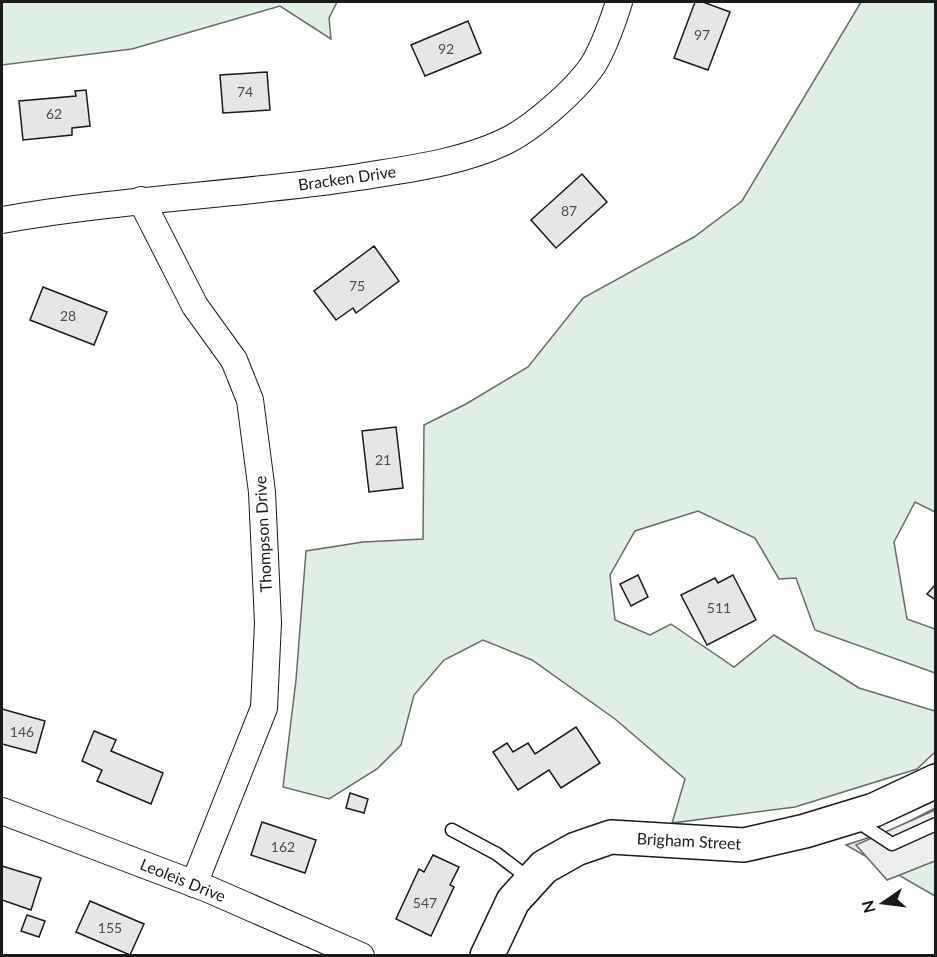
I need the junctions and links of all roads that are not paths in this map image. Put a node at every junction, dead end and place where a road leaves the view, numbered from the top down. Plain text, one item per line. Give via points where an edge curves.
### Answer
1 (619, 2) edge
2 (141, 200) junction
3 (2, 220) edge
4 (936, 781) edge
5 (2, 811) edge
6 (850, 817) junction
7 (936, 824) edge
8 (452, 830) dead end
9 (532, 880) junction
10 (194, 884) junction
11 (361, 956) edge
12 (487, 956) edge

1 - 2 street, Bracken Drive via 593,64 538,122 504,142 460,158 412,168 314,183
2 - 3 street, Bracken Drive
2 - 10 street, Thompson Drive via 195,306 234,360 250,400 262,492 268,624 264,708
4 - 6 street, Brigham Street
5 - 10 street, Leoleis Drive
6 - 7 lane via 892,844
6 - 9 street, Brigham Street via 744,845 611,837 576,849 544,867
8 - 9 lane via 498,855
9 - 12 street, Brigham Street via 513,901
10 - 11 street, Leoleis Drive

